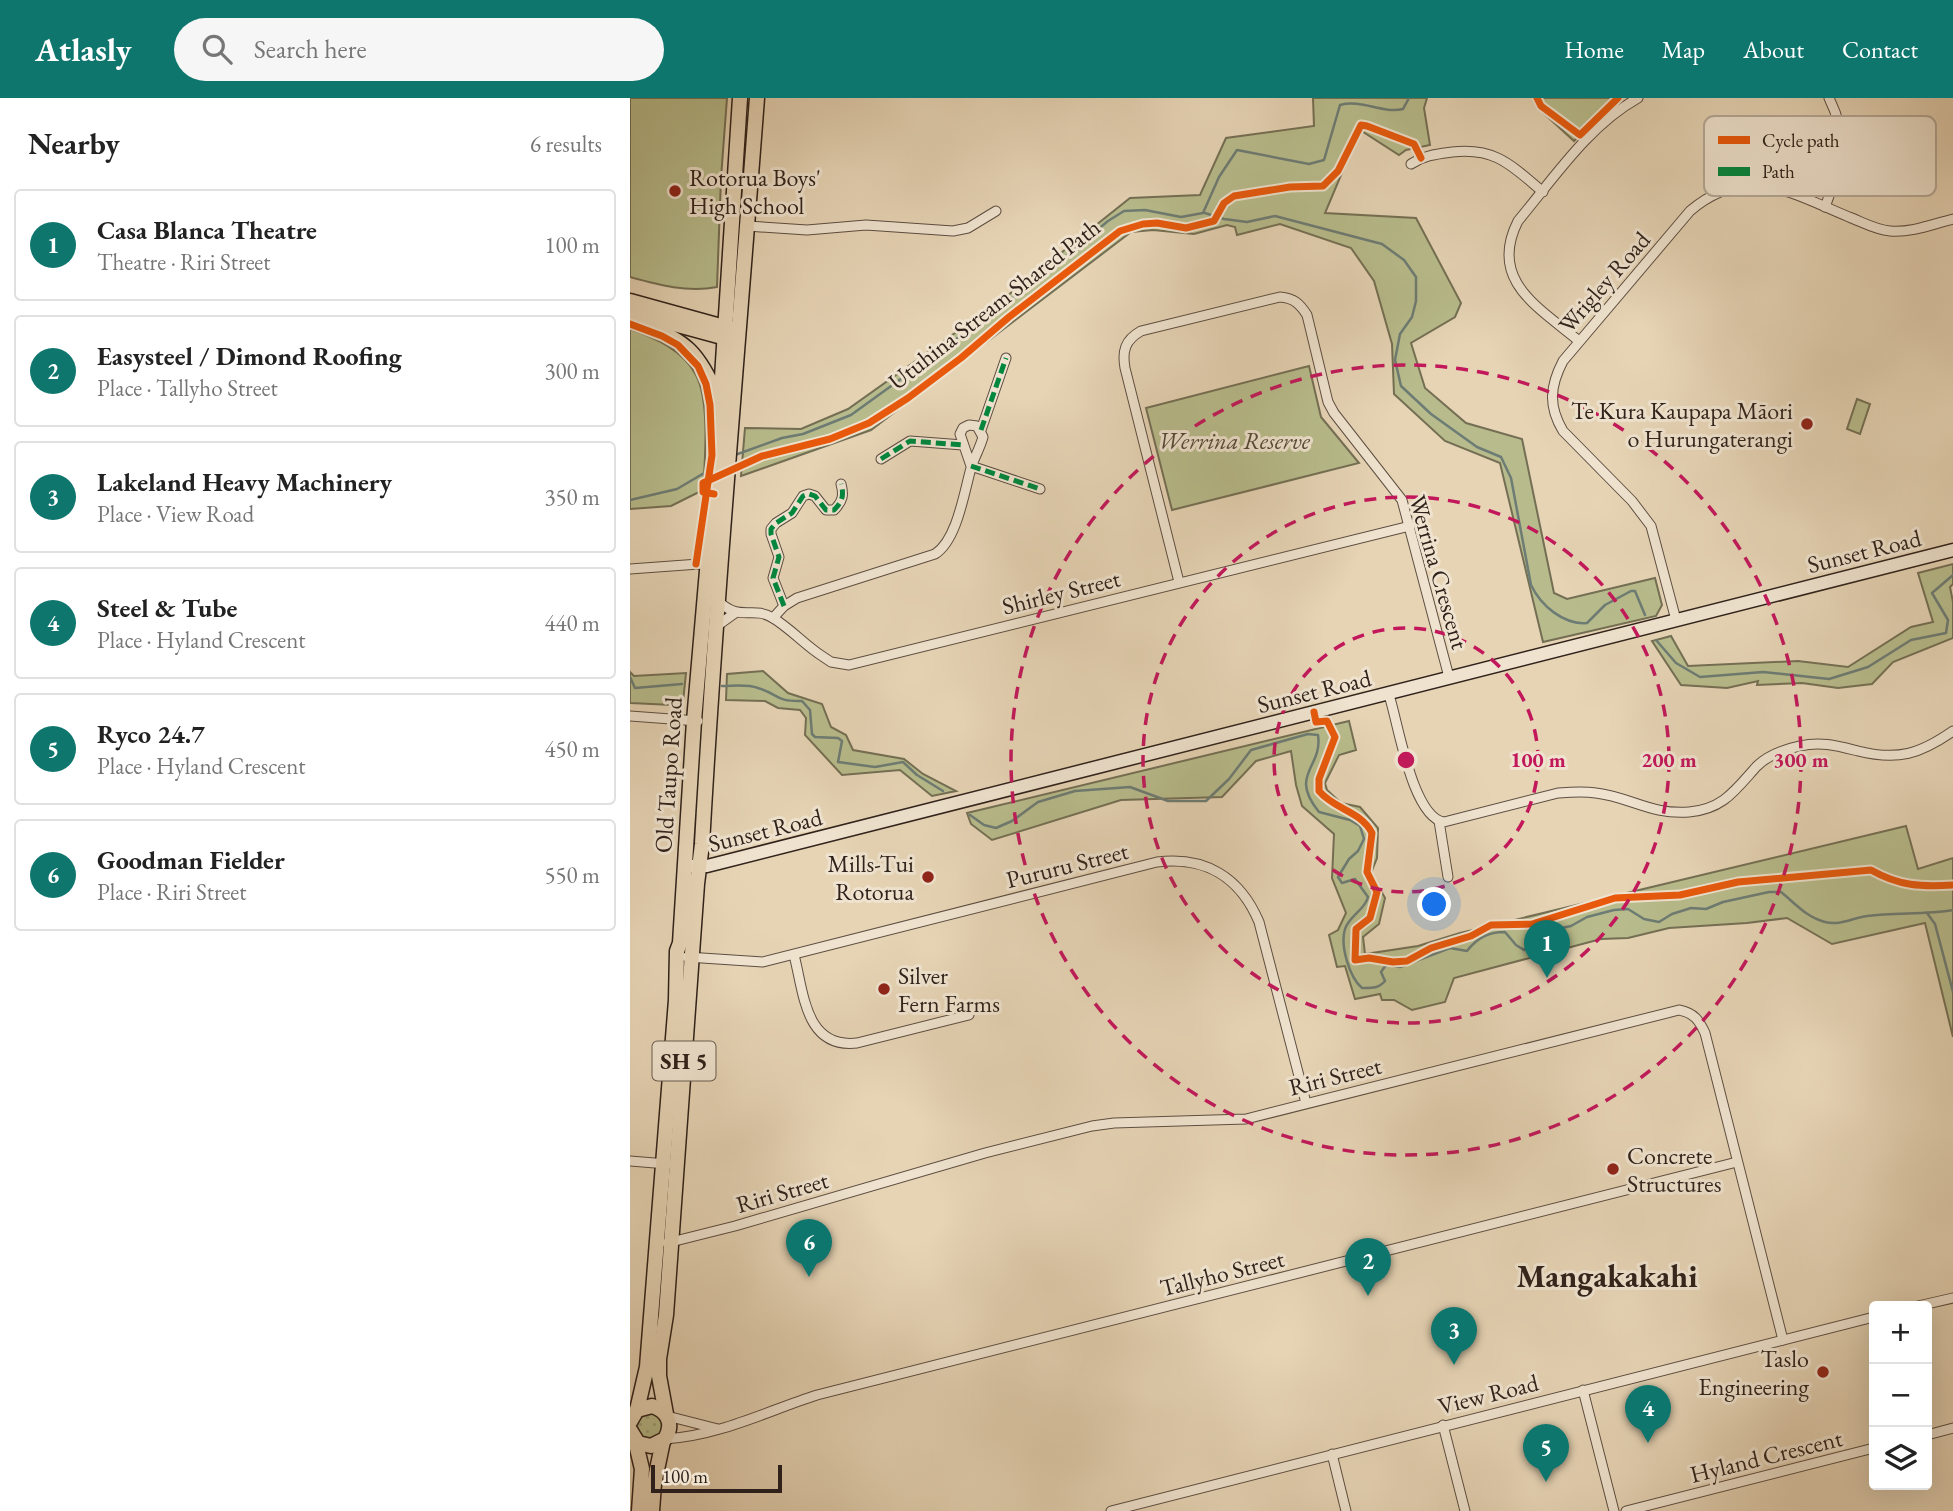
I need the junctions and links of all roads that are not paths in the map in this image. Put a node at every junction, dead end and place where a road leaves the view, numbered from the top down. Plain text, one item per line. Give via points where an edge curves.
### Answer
1 (740, 98) edge
2 (757, 98) edge
3 (1638, 98) edge
4 (1829, 98) edge
5 (1836, 116) edge
6 (737, 141) junction
7 (1411, 164) dead end
8 (1543, 192) junction
9 (1709, 196) edge
10 (1798, 196) edge
11 (1829, 196) edge
12 (1825, 207) junction
13 (996, 211) dead end
14 (1953, 219) edge
15 (747, 226) junction
16 (630, 301) edge
17 (630, 314) edge
18 (732, 334) junction
19 (1579, 341) junction
20 (1006, 358) dead end
21 (721, 405) junction
22 (981, 430) junction
23 (963, 445) junction
24 (723, 452) junction
25 (881, 459) dead end
26 (971, 466) junction
27 (841, 484) dead end
28 (1040, 489) dead end
29 (1409, 526) junction
30 (1953, 550) edge
31 (713, 567) junction
32 (630, 569) edge
33 (1179, 582) junction
34 (717, 599) junction
35 (784, 606) junction
36 (735, 613) junction
37 (774, 618) junction
38 (1676, 620) junction
39 (715, 628) junction
40 (1449, 677) junction
41 (1389, 695) junction
42 (630, 716) edge
43 (694, 721) junction
44 (709, 722) junction
45 (1953, 731) edge
46 (1439, 821) junction
47 (692, 866) junction
48 (1448, 877) dead end
49 (794, 955) junction
50 (684, 956) junction
51 (969, 1014) dead end
52 (1306, 1103) junction
53 (630, 1161) edge
54 (1737, 1162) junction
55 (670, 1164) junction
56 (671, 1242) junction
57 (656, 1245) junction
58 (1953, 1298) edge
59 (1932, 1303) edge
60 (1869, 1318) edge
61 (1783, 1340) junction
62 (1583, 1390) junction
63 (666, 1415) junction
64 (632, 1425) edge
65 (1443, 1425) junction
66 (1953, 1428) edge
67 (720, 1430) junction
68 (1932, 1434) edge
69 (664, 1440) junction
70 (1869, 1449) edge
71 (1332, 1454) junction
72 (639, 1511) edge
73 (652, 1511) edge
74 (1111, 1511) edge
75 (1346, 1511) edge
76 (1465, 1511) edge
77 (1614, 1511) edge
78 (1626, 1511) edge

1 - 6 main road, Old Taupo Road / SH 5
2 - 15 main road, Old Taupo Road / SH 5
3 - 8 street via 1605,120
4 - 5 street
6 - 15 main road, Old Taupo Road / SH 5 via 739,214
6 - 18 main road, Old Taupo Road / SH 5
7 - 8 street via 1430,155 1480,151 1508,162
8 - 19 street via 1518,221 1508,264 1522,291
9 - 19 street, Wrigley Road via 1690,211
10 - 12 street, Wrigley Road
11 - 12 street
12 - 14 street, Wrigley Road via 1888,231
13 - 15 street via 968,228 953,231 866,225 807,230
15 - 18 main road, Old Taupo Road / SH 5
16 - 18 main road
17 - 18 main road
17 - 21 main road via 688,348 701,363
18 - 21 main road, Old Taupo Road / SH 5
18 - 24 main road, Old Taupo Road / SH 5
19 - 38 street, Wrigley Road via 1555,375 1551,403 1556,420 1651,526
20 - 22 street
21 - 24 main road, Old Taupo Road / SH 5
22 - 23 street via 969,425 963,428
22 - 26 street via 983,437
23 - 25 street via 910,441
23 - 26 street
24 - 31 main road, Old Taupo Road / SH 5
26 - 28 street
26 - 35 street via 950,536 938,552
27 - 35 street via 841,503 834,510 809,494 771,529 779,557 773,578
29 - 33 street, Shirley Street
29 - 33 street, Werrina Crescent via 1399,495 1328,402 1307,315 1291,298 1280,297 1142,331 1125,346 1125,369
29 - 40 street, Werrina Crescent
30 - 38 main road, Sunset Road
31 - 32 street
31 - 34 main road, Old Taupo Road / SH 5
31 - 43 main road, Old Taupo Road / SH 5
33 - 37 street, Shirley Street via 849,665 831,662
34 - 36 street
34 - 39 main road, Old Taupo Road / SH 5
35 - 37 street
36 - 37 street
36 - 39 street
38 - 40 main road, Sunset Road
39 - 44 main road, Old Taupo Road / SH 5
40 - 41 main road, Sunset Road
41 - 46 street via 1415,786 1430,815
41 - 47 main road, Sunset Road
42 - 43 street
43 - 44 street
43 - 47 main road, Old Taupo Road / SH 5
44 - 47 main road, Old Taupo Road / SH 5
45 - 46 street via 1926,749 1897,756 1825,743 1786,750 1763,761 1731,796 1694,812 1663,813 1617,797 1577,792
46 - 48 street
47 - 50 main road, Old Taupo Road / SH 5
49 - 50 street, Pururu Street via 763,962
49 - 51 street via 811,1019 818,1032 834,1042 857,1043
49 - 52 street, Pururu Street via 1157,862 1178,859 1198,864 1223,875 1251,903
50 - 55 main road, Old Taupo Road / SH 5
52 - 54 street, Riri Street via 1679,1010 1697,1018 1704,1033
52 - 56 street, Riri Street via 1234,1121 1092,1126
53 - 55 street
54 - 61 street, Riri Street
54 - 67 street, Tallyho Street via 817,1395
55 - 56 main road, Old Taupo Road / SH 5
55 - 57 main road, Old Taupo Road / SH 5
56 - 57 street, Riri Street
56 - 63 main road, Old Taupo Road / SH 5 via 659,1368
57 - 64 main road, Old Taupo Road / SH 5 via 647,1367
58 - 59 street
60 - 61 street, View Road
61 - 62 street, View Road
62 - 65 street, View Road
62 - 77 street
63 - 64 main road via 652,1406
63 - 67 street
63 - 69 main road, SH 5 via 670,1425
64 - 69 main road via 646,1446
64 - 72 main road, Old Taupo Road / SH 5 via 642,1469
65 - 71 street, View Road
65 - 76 street
66 - 68 street
67 - 69 street, Tallyho Street
69 - 73 main road, SH 5
70 - 78 street, Hyland Crescent
71 - 74 street, View Road
71 - 75 street

